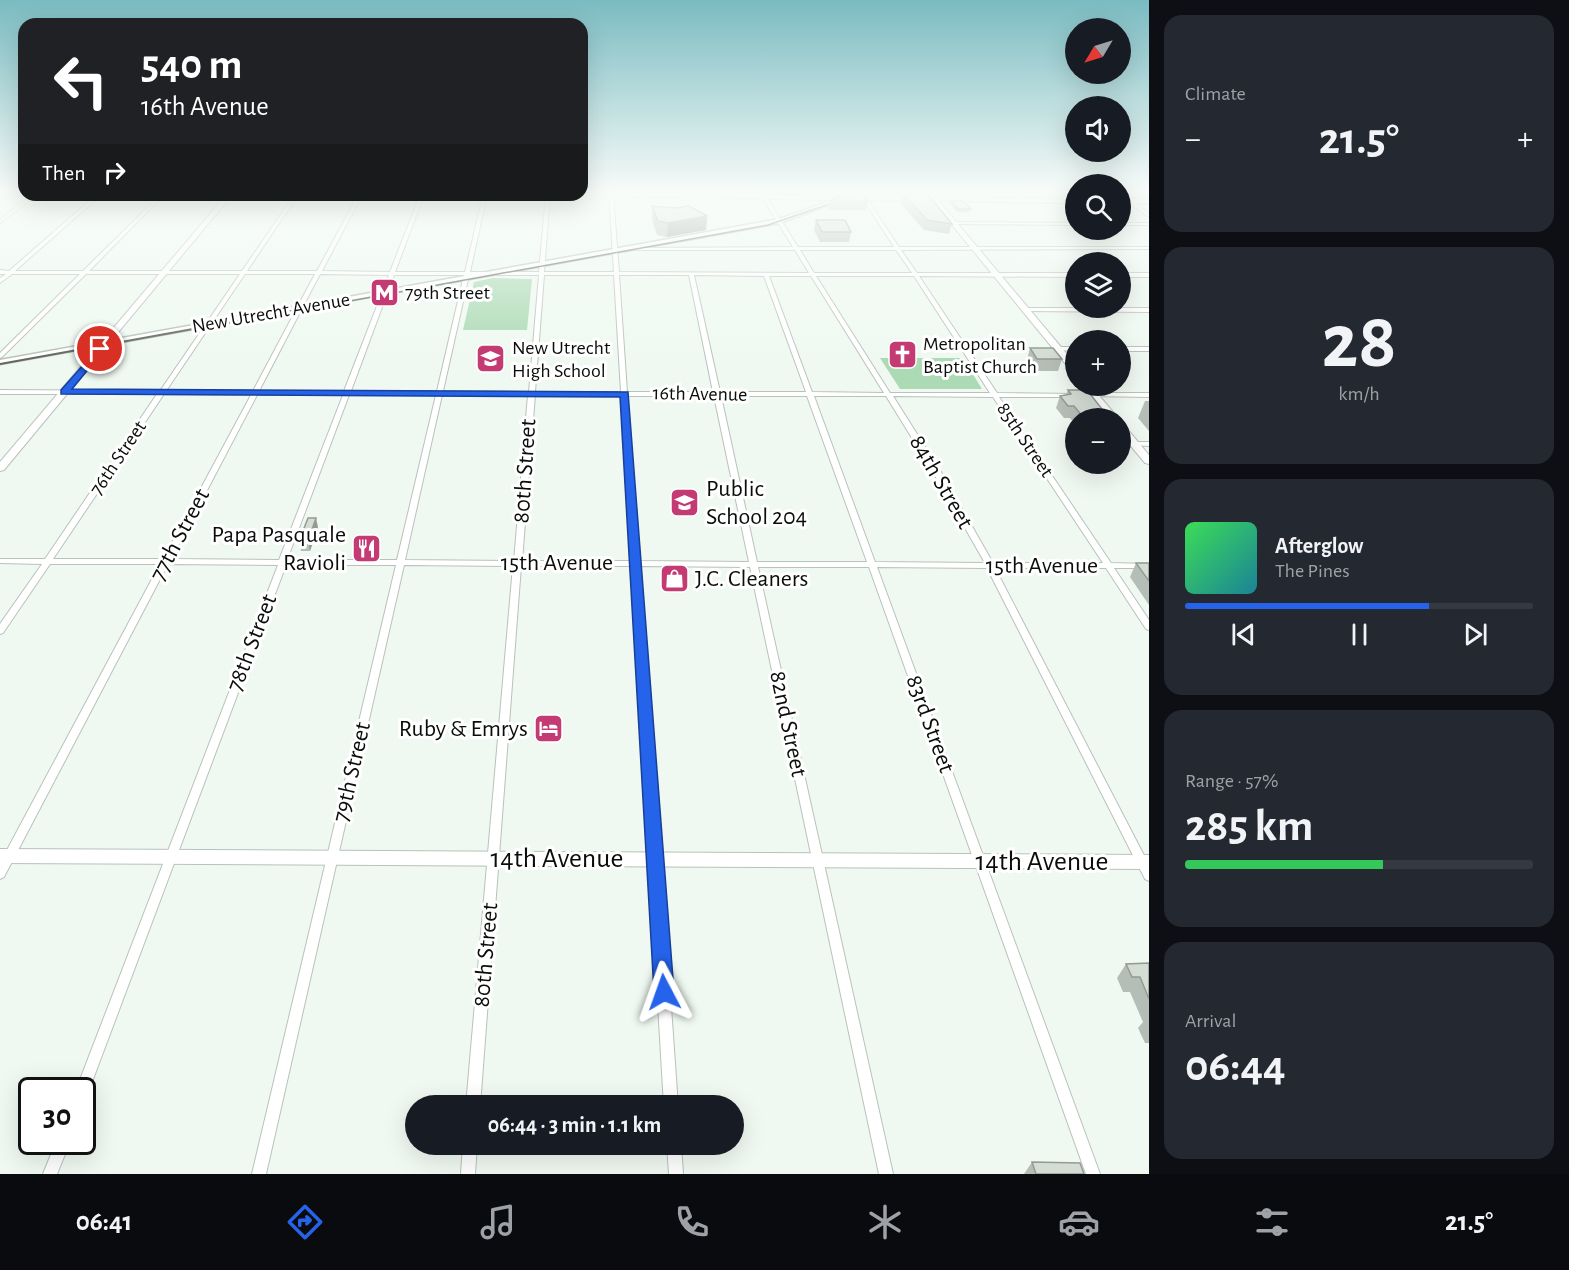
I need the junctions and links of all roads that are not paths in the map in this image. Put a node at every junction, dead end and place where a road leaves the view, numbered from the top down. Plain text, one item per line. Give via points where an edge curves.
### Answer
1 (795, 247) edge
2 (897, 247) edge
3 (38, 248) edge
4 (109, 248) edge
5 (185, 248) edge
6 (261, 248) edge
7 (332, 248) edge
8 (402, 248) edge
9 (473, 248) edge
10 (544, 248) edge
11 (615, 248) edge
12 (636, 248) edge
13 (755, 248) edge
14 (974, 248) edge
15 (1111, 248) edge
16 (1149, 248) edge
17 (630, 249) junction
18 (694, 249) joint
19 (615, 252) junction
20 (542, 269) junction
21 (0, 272) edge
22 (10, 272) junction
23 (84, 273) junction
24 (164, 273) junction
25 (244, 273) junction
26 (318, 273) junction
27 (446, 273) junction
28 (392, 274) junction
29 (616, 274) junction
30 (691, 274) junction
31 (766, 274) junction
32 (813, 275) junction
33 (916, 275) junction
34 (996, 275) junction
35 (1065, 275) edge
36 (1131, 275) edge
37 (1149, 275) edge
38 (467, 276) junction
39 (451, 280) junction
40 (0, 281) edge
41 (386, 292) junction
42 (300, 308) junction
43 (1025, 310) junction
44 (1149, 310) edge
45 (209, 325) junction
46 (105, 343) junction
47 (1057, 349) junction
48 (1065, 349) edge
49 (1131, 349) edge
50 (1149, 349) edge
51 (0, 357) edge
52 (1065, 358) edge
53 (0, 362) edge
54 (0, 392) edge
55 (64, 392) junction
56 (163, 392) junction
57 (255, 393) junction
58 (348, 393) junction
59 (439, 394) junction
60 (531, 394) junction
61 (625, 394) junction
62 (717, 395) junction
63 (809, 395) junction
64 (888, 395) junction
65 (995, 395) junction
66 (1065, 395) edge
67 (1096, 396) edge
68 (1131, 396) edge
69 (1149, 396) edge
70 (1106, 408) edge
71 (1131, 439) edge
72 (1135, 444) junction
73 (1149, 444) edge
74 (1149, 461) edge
75 (0, 468) edge
76 (0, 561) edge
77 (166, 561) junction
78 (47, 562) junction
79 (283, 562) junction
80 (401, 562) junction
81 (518, 563) junction
82 (636, 563) junction
83 (754, 564) junction
84 (872, 564) junction
85 (990, 566) junction
86 (1109, 566) junction
87 (1149, 566) edge
88 (1149, 627) edge
89 (0, 631) edge
90 (5, 856) edge
91 (171, 857) junction
92 (332, 858) junction
93 (494, 858) junction
94 (655, 860) junction
95 (817, 861) junction
96 (980, 862) junction
97 (1147, 867) edge
98 (0, 874) edge
99 (87, 1077) edge
100 (474, 1095) edge
101 (670, 1095) edge
102 (58, 1155) edge
103 (469, 1155) edge
104 (675, 1155) edge
105 (50, 1174) edge
106 (259, 1174) edge
107 (468, 1174) edge
108 (676, 1174) edge
109 (886, 1174) edge
110 (1093, 1174) edge

1 - 32 street, 84th Street
2 - 33 street, 85th Street
3 - 22 street
4 - 23 street
5 - 24 main road
6 - 25 street, 76th Street
7 - 26 street, 77th Street
8 - 28 street, 78th Street
9 - 38 street, 79th Street
10 - 20 street, 80th Street
11 - 19 street
12 - 17 street, New Utrecht Avenue
13 - 18 street
14 - 34 main road
15 - 16 street
17 - 18 street
17 - 19 street, New Utrecht Avenue
19 - 20 street, New Utrecht Avenue
19 - 29 street
20 - 29 street
20 - 38 street, New Utrecht Avenue
20 - 60 street, 80th Street
21 - 22 street
22 - 23 street
22 - 40 street
23 - 24 street
23 - 51 street
24 - 25 street
24 - 46 main road
25 - 26 street
25 - 45 street, 76th Street
26 - 28 street
26 - 42 street, 77th Street
27 - 28 street
27 - 38 street
27 - 39 street
28 - 41 street, 78th Street
29 - 30 street
29 - 61 street
30 - 31 street
30 - 62 street, 82nd Street
31 - 32 street
31 - 63 street, 83rd Street
32 - 33 street
32 - 64 street, 84th Street
33 - 34 street
33 - 65 street, 85th Street
34 - 35 street
34 - 43 main road
36 - 37 street
38 - 39 street, New Utrecht Avenue
38 - 59 street, 79th Street
39 - 41 street, New Utrecht Avenue
41 - 42 street, New Utrecht Avenue
41 - 58 street, 78th Street
42 - 45 street, New Utrecht Avenue
42 - 57 street, 77th Street
43 - 44 street
43 - 47 main road
45 - 46 street, New Utrecht Avenue
45 - 56 street, 76th Street
46 - 53 street, New Utrecht Avenue
46 - 55 main road
47 - 48 street
47 - 52 main road
49 - 50 street
54 - 55 street, 16th Avenue
55 - 56 street, 16th Avenue
55 - 75 main road
56 - 57 street, 16th Avenue
56 - 78 street, 76th Street
57 - 58 street, 16th Avenue
57 - 77 street, 77th Street
58 - 59 street, 16th Avenue
58 - 79 street, 78th Street
59 - 60 street, 16th Avenue
59 - 80 street, 79th Street
60 - 61 street, 16th Avenue
60 - 81 street, 80th Street
61 - 62 street, 16th Avenue
61 - 82 street
62 - 63 street, 16th Avenue
62 - 83 street, 82nd Street
63 - 64 street, 16th Avenue
63 - 84 street, 83rd Street
64 - 65 street, 16th Avenue
64 - 85 street, 84th Street
65 - 66 street, 16th Avenue
65 - 86 street, 85th Street
67 - 70 main road
68 - 69 street, 16th Avenue
71 - 72 main road
72 - 73 street
72 - 74 main road
76 - 78 street, 15th Avenue
77 - 78 street, 15th Avenue
77 - 79 street, 15th Avenue
77 - 90 street, 77th Street
78 - 89 street, 76th Street
79 - 80 street, 15th Avenue
79 - 91 street, 78th Street
80 - 81 street, 15th Avenue
80 - 92 street, 79th Street
81 - 82 street, 15th Avenue
81 - 93 street, 80th Street
82 - 83 street, 15th Avenue
82 - 94 street
83 - 84 street, 15th Avenue
83 - 95 street, 82nd Street
84 - 85 street, 15th Avenue
84 - 96 street, 83rd Street
85 - 86 street, 15th Avenue
85 - 97 street, 84th Street
86 - 87 street, 15th Avenue
86 - 88 street, 85th Street
90 - 91 main road, 14th Avenue
90 - 98 street, 77th Street
91 - 92 main road, 14th Avenue
91 - 99 street, 78th Street
92 - 93 main road, 14th Avenue
92 - 106 street, 79th Street
93 - 94 main road, 14th Avenue
93 - 100 street, 80th Street
94 - 95 main road, 14th Avenue
94 - 101 street
95 - 96 main road, 14th Avenue
95 - 109 street, 82nd Street
96 - 97 main road, 14th Avenue
96 - 110 street, 83rd Street
102 - 105 street
103 - 107 street
104 - 108 street

